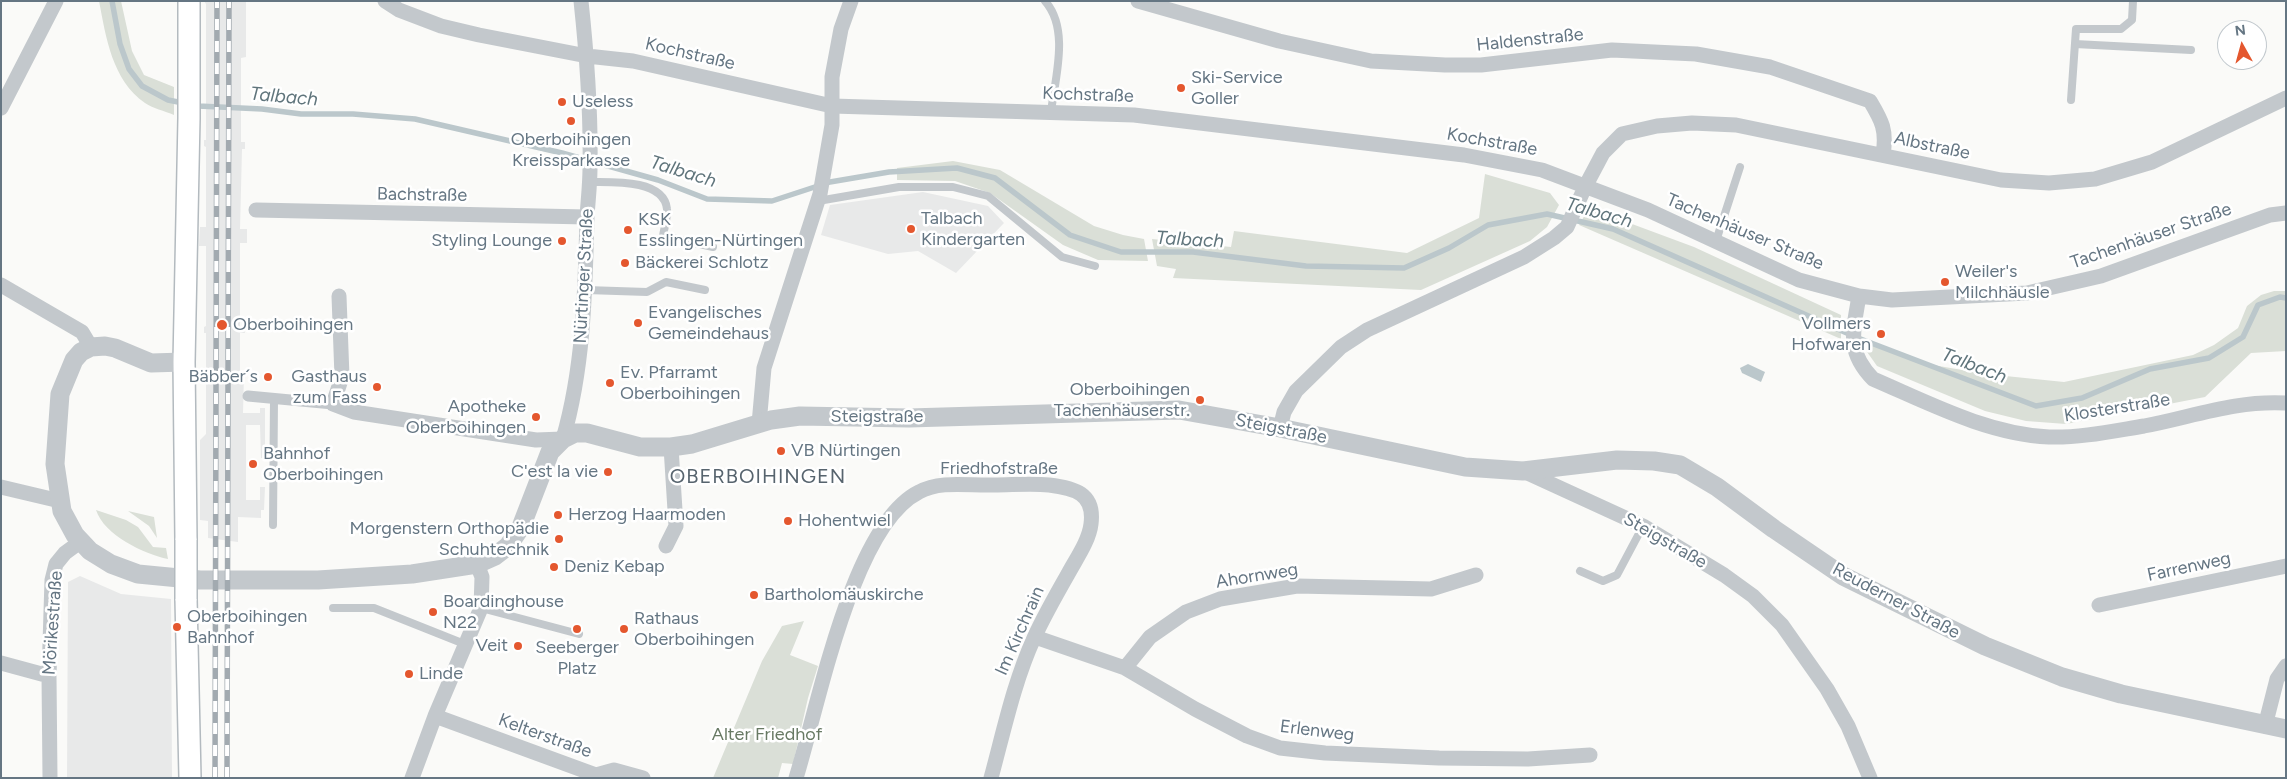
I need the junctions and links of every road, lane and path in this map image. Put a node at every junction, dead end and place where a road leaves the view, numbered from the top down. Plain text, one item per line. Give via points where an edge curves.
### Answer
1 (56, 1) edge
2 (189, 1) edge
3 (385, 1) edge
4 (581, 1) edge
5 (851, 1) edge
6 (1045, 1) edge
7 (1138, 1) edge
8 (2133, 1) edge
9 (2075, 44) junction
10 (2191, 50) dead end
11 (587, 56) junction
12 (2286, 98) edge
13 (2071, 100) dead end
14 (832, 106) junction
15 (1, 108) edge
16 (1051, 112) junction
17 (1883, 155) junction
18 (1740, 167) dead end
19 (590, 176) junction
20 (1585, 187) junction
21 (819, 198) junction
22 (256, 210) dead end
23 (2286, 213) edge
24 (587, 217) junction
25 (1716, 241) junction
26 (713, 247) dead end
27 (1095, 266) dead end
28 (1, 286) edge
29 (586, 290) junction
30 (705, 290) dead end
31 (339, 296) dead end
32 (1859, 296) junction
33 (91, 347) junction
34 (184, 362) junction
35 (248, 396) dead end
36 (274, 399) junction
37 (2286, 403) edge
38 (333, 404) junction
39 (759, 424) junction
40 (1280, 428) junction
41 (563, 439) junction
42 (671, 447) junction
43 (1523, 471) junction
44 (1, 487) edge
45 (60, 501) junction
46 (1090, 504) joint
47 (274, 526) dead end
48 (1643, 526) junction
49 (80, 542) junction
50 (666, 546) dead end
51 (477, 564) junction
52 (2286, 566) edge
53 (1580, 571) dead end
54 (1476, 575) dead end
55 (2099, 605) dead end
56 (333, 608) dead end
57 (481, 608) junction
58 (579, 634) dead end
59 (1035, 637) junction
60 (467, 645) junction
61 (1, 663) edge
62 (2286, 666) edge
63 (1126, 668) junction
64 (48, 676) junction
65 (435, 716) junction
66 (2266, 726) junction
67 (2286, 729) edge
68 (1590, 755) dead end
69 (596, 776) edge
70 (50, 778) edge
71 (190, 778) edge
72 (412, 778) edge
73 (643, 778) edge
74 (796, 778) edge
75 (991, 778) edge
76 (1870, 778) edge

1 - 15 street
2 - 34 main road
3 - 11 street, Kochstraße via 399,10 441,26
4 - 11 street, Nürtinger Straße
5 - 14 street via 841,29 832,77
6 - 16 lane via 1057,25 1059,46
7 - 17 street, Haldenstraße via 1279,41 1371,60 1481,65 1612,50 1696,54 1770,67 1870,101 1882,122 1886,138
8 - 9 lane via 2132,20 2121,29 2076,29
9 - 10 lane
9 - 13 lane
11 - 14 street, Kochstraße via 633,61
11 - 19 street, Nürtinger Straße
12 - 17 street, Albstraße via 2152,162 2095,179 2049,182 2001,180
14 - 16 street, Kochstraße
14 - 21 street via 832,125
16 - 20 street, Kochstraße via 1134,115 1464,155 1542,170
17 - 20 street, Albstraße via 1736,125 1692,123 1657,126 1622,134 1604,153
18 - 25 lane
19 - 24 street, Nürtinger Straße
19 - 26 lane via 654,189 665,198 668,210 663,236
20 - 25 street, Tachenhäuser Straße via 1648,210
20 - 40 street via 1567,227 1554,238 1524,257 1367,330 1341,346 1296,391 1284,412
21 - 27 lane via 900,187 953,187 988,196 1062,257
21 - 39 street via 764,368
22 - 24 street, Bachstraße
23 - 32 street, Tachenhäuser Straße via 2270,215 2101,276 2027,293 1892,300
24 - 29 street, Nürtinger Straße
25 - 32 street, Tachenhäuser Straße via 1799,280
28 - 33 street via 82,332
29 - 30 lane via 648,292 666,282
29 - 41 street, Nürtinger Straße via 578,367
31 - 38 street via 342,377
32 - 37 street, Klosterstraße via 1853,350 1861,367 1873,380 1974,422 2050,437 2085,435 2145,426 2233,405
33 - 34 street via 115,348 151,363
33 - 45 street via 74,360 60,394 55,464
34 - 71 main road, bridge
35 - 36 street
36 - 38 street
36 - 47 lane
38 - 41 street via 354,412 536,440
39 - 40 street, Steigstraße via 800,416 909,418 1179,410
39 - 42 street, Steigstraße
40 - 43 street, Steigstraße via 1465,467
41 - 42 street, Steigstraße via 575,433 588,433 640,447
41 - 51 street, Nürtinger Straße via 550,452 521,527 508,546
42 - 50 street via 676,526
43 - 48 street, Steigstraße
43 - 66 street, Reuderner Straße via 1617,460 1680,465 1717,487 1843,576 1985,646 2062,677 2121,694
44 - 45 street
45 - 49 street via 68,524
46 - 59 street, Im Kirchrain via 1091,524 1081,551
46 - 74 street, Friedhofstraße via 1082,493 1067,487 1040,484 943,485 920,491 901,503 860,568 832,648
48 - 53 lane via 1616,575 1603,581
48 - 76 street, Steigstraße via 1754,596 1782,626 1844,718
49 - 51 street, Nürtinger Straße via 99,558 123,570 175,579 334,579 432,572
49 - 64 street, Mörikestraße via 56,564 51,594
51 - 57 street via 482,577
52 - 55 street, Farrenweg
54 - 63 street, Ahornweg via 1431,589 1297,586 1220,599 1186,612 1150,637
56 - 60 lane via 374,608
57 - 58 lane
57 - 60 street
59 - 63 street, Erlenweg
59 - 75 street, Im Kirchrain via 1017,681
60 - 65 street
61 - 64 street
62 - 66 street via 2277,679
63 - 68 street, Erlenweg via 1195,709 1247,736 1280,748 1439,758 1528,759
64 - 70 street, Mörikestraße
65 - 69 street, Kelterstraße
65 - 72 street
66 - 67 street, Reuderner Straße
69 - 73 street, Kelterstraße via 614,770

